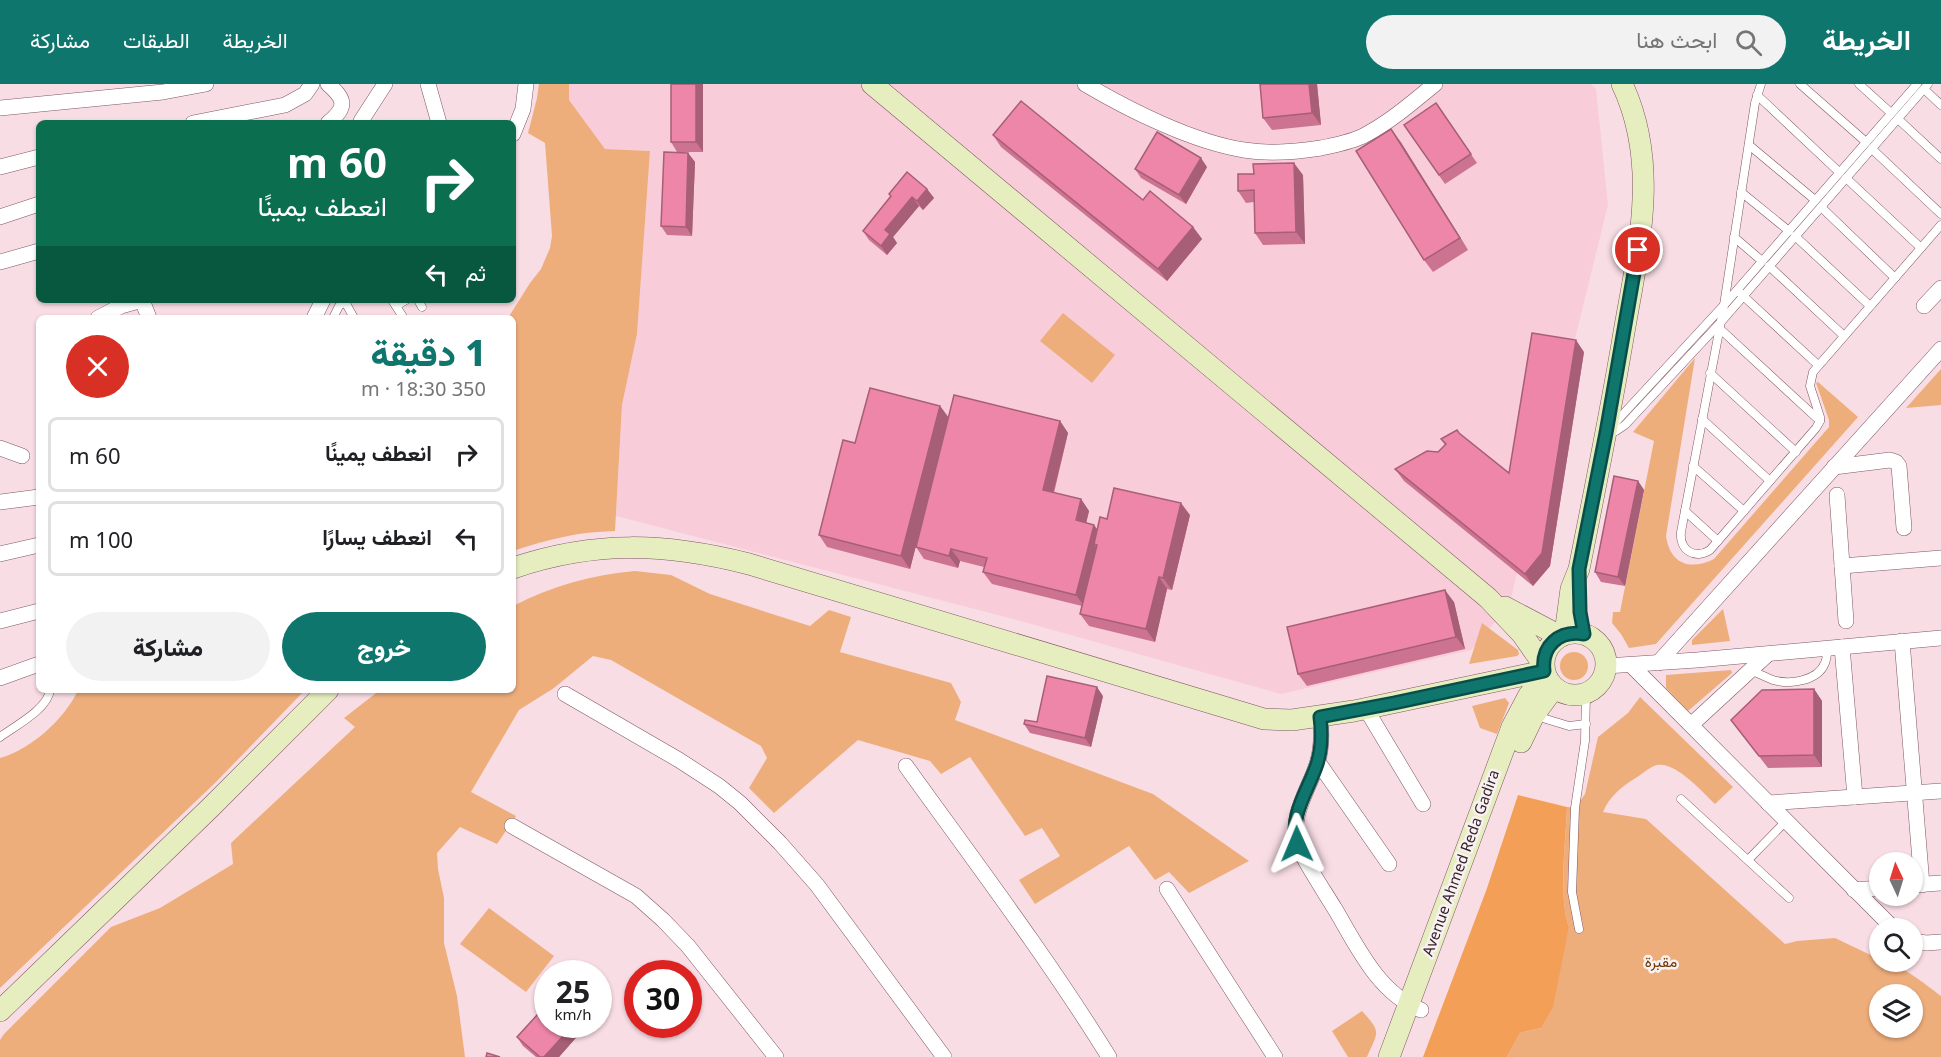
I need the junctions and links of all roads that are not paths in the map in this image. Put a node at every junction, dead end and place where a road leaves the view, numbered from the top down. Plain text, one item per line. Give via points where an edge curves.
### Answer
1 (206, 84) edge
2 (312, 84) edge
3 (328, 84) edge
4 (385, 84) edge
5 (428, 84) edge
6 (526, 84) edge
7 (872, 84) edge
8 (1085, 84) edge
9 (1435, 84) edge
10 (1622, 84) edge
11 (1761, 84) edge
12 (1800, 84) edge
13 (1859, 84) edge
14 (1923, 86) edge
15 (1757, 95) junction
16 (341, 96) junction
17 (1941, 105) edge
18 (0, 108) edge
19 (1895, 116) junction
20 (208, 120) edge
21 (330, 120) edge
22 (361, 120) edge
23 (362, 120) edge
24 (438, 120) edge
25 (516, 126) edge
26 (1749, 145) junction
27 (1869, 145) junction
28 (36, 158) edge
29 (1941, 159) edge
30 (0, 167) edge
31 (1843, 175) junction
32 (1741, 192) junction
33 (1815, 200) junction
34 (36, 205) edge
35 (1821, 207) junction
36 (1941, 214) edge
37 (0, 217) edge
38 (1941, 225) edge
39 (1792, 233) junction
40 (1734, 237) junction
41 (1921, 248) junction
42 (36, 252) edge
43 (0, 262) edge
44 (1766, 263) junction
45 (1895, 278) junction
46 (1941, 288) edge
47 (1740, 293) junction
48 (1724, 305) junction
49 (1870, 306) junction
50 (1924, 306) dead end
51 (144, 310) edge
52 (104, 315) edge
53 (1719, 325) junction
54 (1844, 336) junction
55 (1940, 352) edge
56 (1818, 365) junction
57 (1710, 373) junction
58 (1702, 420) junction
59 (1820, 421) junction
60 (1606, 433) junction
61 (0, 448) edge
62 (1796, 452) junction
63 (22, 456) dead end
64 (1693, 466) junction
65 (1834, 467) junction
66 (1770, 482) junction
67 (1837, 495) dead end
68 (36, 497) edge
69 (0, 502) edge
70 (1685, 511) junction
71 (1744, 511) junction
72 (1904, 528) dead end
73 (1718, 541) junction
74 (36, 546) edge
75 (0, 554) edge
76 (1941, 558) edge
77 (1842, 566) junction
78 (516, 567) edge
79 (1488, 598) junction
80 (36, 612) edge
81 (0, 621) edge
82 (1846, 621) dead end
83 (1569, 635) junction
84 (1941, 638) edge
85 (1902, 641) junction
86 (1835, 647) junction
87 (1768, 654) junction
88 (1658, 663) junction
89 (36, 665) edge
90 (1630, 665) junction
91 (1606, 666) junction
92 (1750, 670) junction
93 (1547, 675) junction
94 (0, 678) edge
95 (50, 693) edge
96 (325, 693) edge
97 (1586, 693) junction
98 (565, 694) dead end
99 (1366, 709) junction
100 (1534, 715) junction
101 (1320, 717) junction
102 (1586, 724) junction
103 (1690, 725) junction
104 (0, 737) edge
105 (1318, 762) junction
106 (906, 766) dead end
107 (1941, 791) edge
108 (1914, 793) junction
109 (1855, 797) junction
110 (1681, 799) dead end
111 (1768, 803) junction
112 (1423, 804) dead end
113 (1785, 821) junction
114 (512, 826) dead end
115 (1916, 852) edge
116 (1748, 860) junction
117 (1389, 864) dead end
118 (1941, 883) edge
119 (1923, 884) edge
120 (1167, 889) dead end
121 (1869, 889) edge
122 (1854, 890) junction
123 (1789, 898) dead end
124 (1883, 918) edge
125 (1579, 928) dead end
126 (1923, 942) edge
127 (1941, 942) edge
128 (1415, 1007) junction
129 (0, 1011) edge
130 (776, 1057) edge
131 (944, 1057) edge
132 (1109, 1057) edge
133 (1275, 1057) edge
134 (1389, 1057) edge
135 (1403, 1057) edge

1 - 18 street
2 - 20 street via 305,94 285,105
3 - 16 street
4 - 23 street
5 - 24 street
6 - 25 street
7 - 79 street
8 - 9 street via 1194,137 1245,150 1295,152 1365,135
10 - 60 street via 1639,131 1645,188
11 - 15 lane
12 - 27 lane
13 - 19 lane
14 - 17 lane
14 - 19 lane
15 - 26 lane
15 - 31 lane
16 - 21 street via 340,110
16 - 22 street
19 - 27 lane
19 - 29 lane
26 - 32 lane
26 - 33 lane
27 - 31 lane
27 - 36 lane
28 - 30 street
31 - 33 lane
31 - 35 lane
31 - 41 lane
32 - 39 lane
32 - 40 lane
33 - 39 lane
34 - 37 street
35 - 39 lane
35 - 45 lane
38 - 41 lane
39 - 44 lane
39 - 49 lane
40 - 44 lane
40 - 48 lane
41 - 45 lane
42 - 43 street
44 - 47 lane
44 - 54 lane
45 - 49 lane
46 - 50 street
47 - 48 lane
47 - 53 lane
47 - 56 lane
48 - 53 lane
48 - 60 lane
49 - 54 lane
51 - 52 street via 121,306
53 - 57 lane
53 - 59 lane
53 - 60 lane via 1625,425
54 - 56 lane
55 - 65 street
56 - 59 lane via 1810,386
57 - 58 lane
57 - 62 lane
58 - 64 lane
58 - 66 lane
59 - 62 lane
60 - 83 street via 1579,569 1580,612
61 - 63 street
62 - 66 lane
64 - 70 lane
64 - 71 lane
65 - 72 street via 1896,462
65 - 88 street
66 - 71 lane
67 - 77 street
68 - 69 street
70 - 73 lane
70 - 73 lane via 1680,537 1686,550 1706,553
71 - 73 lane
74 - 75 street
76 - 77 street
77 - 82 street
78 - 101 street via 564,553 615,547 701,553 749,564 1249,716 1280,720
79 - 83 street
79 - 93 street via 1522,634
80 - 81 street
83 - 91 street via 1590,637 1601,646
83 - 93 street via 1546,651
84 - 85 street
85 - 86 street
85 - 108 street
86 - 87 street
86 - 92 lane via 1820,670 1798,681 1773,680
86 - 109 street
87 - 88 street
87 - 92 street
88 - 90 street
89 - 94 street
90 - 91 street
90 - 103 street
91 - 97 street via 1602,680
92 - 103 street
93 - 97 street via 1566,694
93 - 99 street
93 - 100 street, Avenue Ahmed Reda Gadira
93 - 128 street, Avenue Ahmed Reda Gadira via 1529,695 1512,727
95 - 104 lane via 43,706
96 - 129 street
97 - 102 lane
98 - 131 street via 680,760 740,803 817,885
99 - 101 street
99 - 112 street
100 - 102 lane via 1569,726
100 - 128 street, Avenue Ahmed Reda Gadira
101 - 105 street
102 - 125 lane via 1575,808 1572,892
103 - 111 street
105 - 117 street
105 - 128 street via 1295,818 1297,844 1370,966 1389,988
106 - 132 street via 993,885
107 - 108 street
108 - 109 street
108 - 115 street
109 - 111 street
110 - 116 lane
111 - 113 street
113 - 116 lane
113 - 122 street
114 - 130 street via 636,896 688,946
116 - 123 lane
118 - 119 street
120 - 133 street
121 - 122 street
122 - 124 street
126 - 127 street
128 - 134 street, Avenue Ahmed Reda Gadira
128 - 135 street, Avenue Ahmed Reda Gadira

